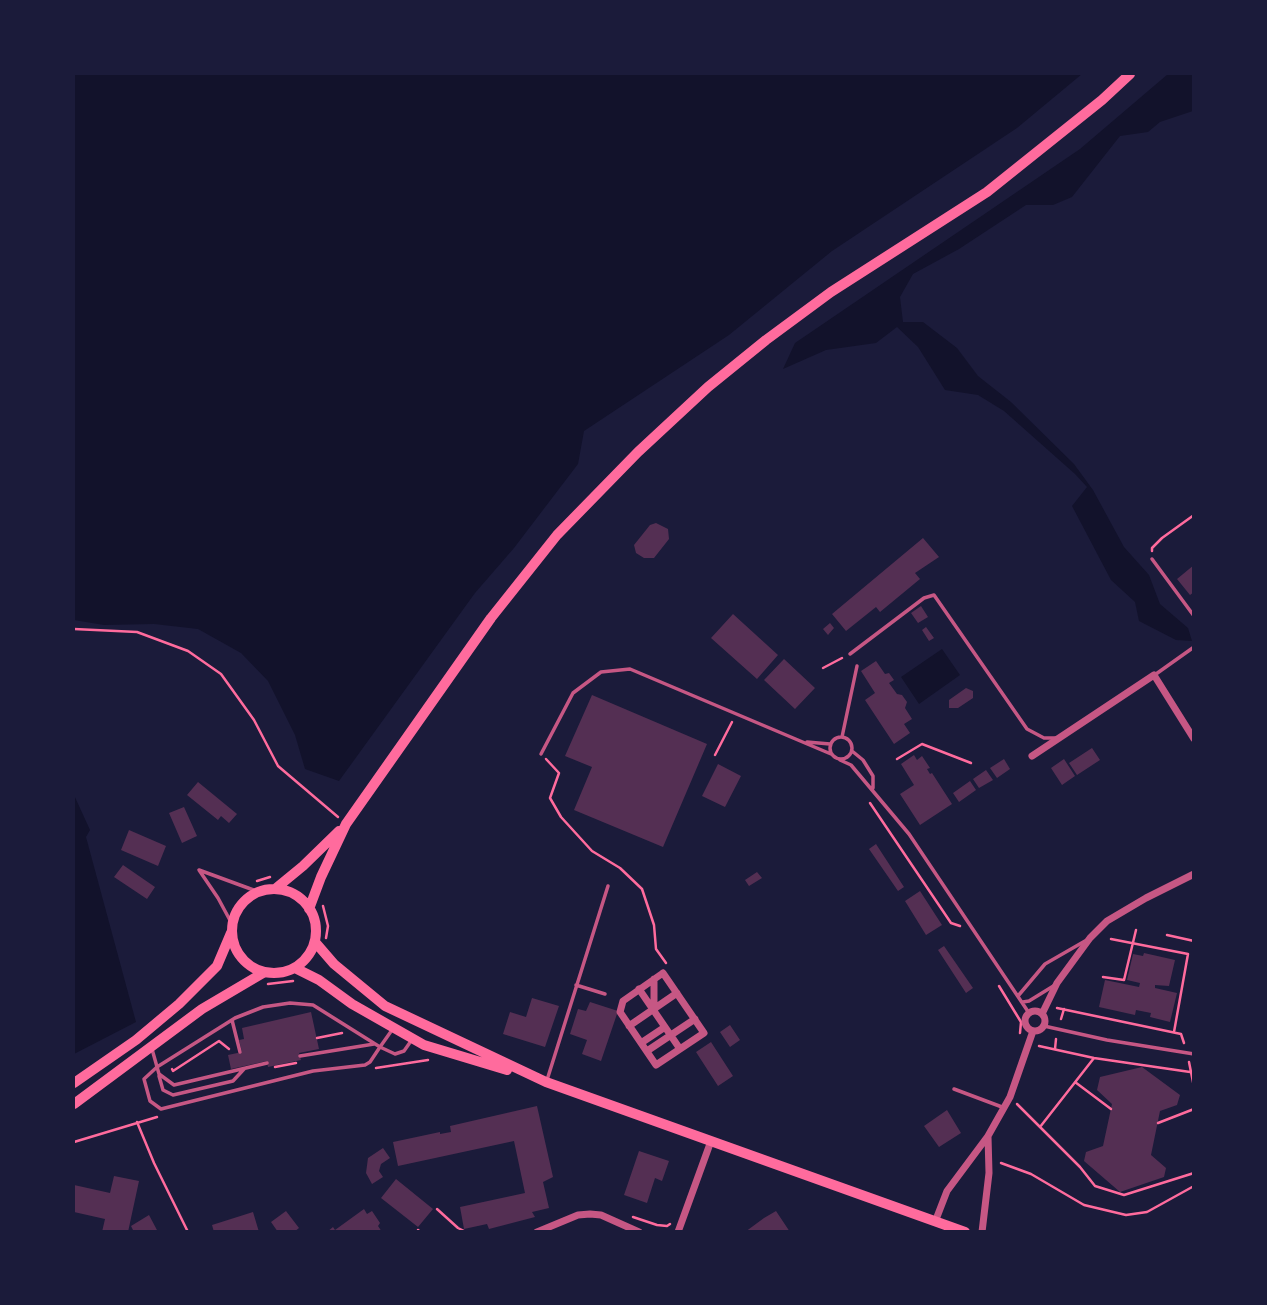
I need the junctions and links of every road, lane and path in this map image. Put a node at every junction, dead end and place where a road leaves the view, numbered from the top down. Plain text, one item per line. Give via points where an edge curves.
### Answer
1 (1130, 74) edge
2 (1194, 515) edge
3 (1152, 559) joint
4 (1194, 616) edge
5 (74, 629) edge
6 (1194, 647) edge
7 (850, 654) joint
8 (857, 666) dead end
9 (823, 668) dead end
10 (1154, 675) junction
11 (736, 722) dead end
12 (842, 737) junction
13 (1059, 738) junction
14 (1194, 739) edge
15 (804, 742) junction
16 (830, 744) junction
17 (852, 751) junction
18 (541, 754) joint
19 (831, 754) junction
20 (715, 755) dead end
21 (1032, 756) dead end
22 (897, 759) dead end
23 (840, 760) junction
24 (971, 763) dead end
25 (873, 790) junction
26 (864, 793) dead end
27 (342, 818) junction
28 (280, 874) dead end
29 (1194, 874) edge
30 (249, 881) dead end
31 (608, 886) dead end
32 (275, 889) junction
33 (259, 892) junction
34 (322, 897) dead end
35 (309, 909) junction
36 (962, 926) dead end
37 (231, 929) junction
38 (1136, 930) dead end
39 (1167, 935) dead end
40 (1090, 938) junction
41 (1111, 939) dead end
42 (1194, 941) edge
43 (315, 942) junction
44 (1132, 943) junction
45 (327, 947) dead end
46 (1186, 965) junction
47 (1192, 966) edge
48 (295, 968) junction
49 (669, 969) dead end
50 (1103, 977) dead end
51 (264, 978) junction
52 (654, 979) junction
53 (298, 981) dead end
54 (1057, 984) junction
55 (576, 985) junction
56 (999, 986) dead end
57 (639, 989) junction
58 (677, 993) junction
59 (606, 994) dead end
60 (1018, 996) junction
61 (1023, 1002) junction
62 (1046, 1006) junction
63 (654, 1009) junction
64 (1064, 1009) junction
65 (1029, 1013) junction
66 (1042, 1014) junction
67 (232, 1019) junction
68 (695, 1019) junction
69 (1061, 1019) dead end
70 (629, 1026) junction
71 (1044, 1026) junction
72 (665, 1027) junction
73 (393, 1028) junction
74 (1033, 1031) junction
75 (349, 1032) dead end
76 (1174, 1032) junction
77 (671, 1035) junction
78 (1020, 1035) dead end
79 (317, 1038) dead end
80 (413, 1039) junction
81 (1056, 1039) dead end
82 (641, 1043) junction
83 (378, 1045) junction
84 (1185, 1046) dead end
85 (151, 1047) junction
86 (680, 1049) junction
87 (1055, 1049) junction
88 (647, 1051) junction
89 (240, 1052) dead end
90 (231, 1054) dead end
91 (1035, 1054) dead end
92 (1194, 1054) edge
93 (300, 1056) dead end
94 (1094, 1058) junction
95 (1189, 1062) dead end
96 (267, 1063) dead end
97 (170, 1066) dead end
98 (156, 1067) junction
99 (244, 1068) junction
100 (1191, 1072) junction
101 (159, 1074) junction
102 (546, 1082) junction
103 (1075, 1082) junction
104 (74, 1083) edge
105 (1194, 1087) edge
106 (954, 1089) dead end
107 (1010, 1097) junction
108 (1019, 1098) dead end
109 (74, 1104) edge
110 (1017, 1105) junction
111 (1004, 1108) junction
112 (1111, 1109) dead end
113 (1194, 1109) edge
114 (1014, 1113) dead end
115 (1158, 1123) dead end
116 (1040, 1127) junction
117 (988, 1136) junction
118 (711, 1141) junction
119 (74, 1142) edge
120 (1001, 1163) dead end
121 (1194, 1173) edge
122 (1194, 1186) edge
123 (437, 1209) dead end
124 (631, 1216) dead end
125 (674, 1221) dead end
126 (935, 1222) junction
127 (188, 1231) edge
128 (466, 1231) edge
129 (537, 1231) edge
130 (639, 1231) edge
131 (678, 1231) edge
132 (965, 1231) edge
133 (982, 1231) edge

1 - 27 main road via 987,192 831,292 673,418 557,536
2 - 3 path via 1152,548
3 - 4 lane
5 - 27 path via 137,632 187,651 221,674 254,720 278,766
6 - 10 lane
7 - 9 path
7 - 13 lane via 934,595 1027,729 1044,738
8 - 12 lane
10 - 13 street
10 - 14 street
11 - 20 path via 731,723
12 - 16 lane
12 - 17 lane via 849,740
13 - 21 street
15 - 16 lane
15 - 18 lane via 630,669 601,672 573,693
15 - 19 lane
16 - 19 lane
17 - 23 lane
17 - 25 lane via 873,776
18 - 49 path via 559,773 550,798 561,817 592,851 642,889 654,925 656,949
19 - 23 lane
22 - 24 path via 922,744
23 - 25 lane via 851,765
25 - 60 lane via 909,834
26 - 36 path via 951,923
27 - 32 main road via 303,866
27 - 35 main road
28 - 30 path
29 - 40 street via 1107,921
31 - 55 lane
32 - 33 main road
32 - 35 main road via 300,898
33 - 37 main road via 241,904
33 - 37 lane via 199,870
34 - 45 path
35 - 43 main road
37 - 51 main road via 235,951
37 - 104 main road via 217,966 179,1004
38 - 44 path
39 - 42 path
40 - 54 street
40 - 60 lane via 1045,964
41 - 44 path
43 - 48 main road
43 - 102 main road via 384,1006
44 - 46 path via 1188,954
44 - 50 path via 1124,980
46 - 47 path
46 - 76 path
48 - 51 main road
48 - 73 main road
51 - 53 path
51 - 85 main road via 202,1009
52 - 57 street
52 - 58 street via 663,973
52 - 63 street
54 - 61 lane
54 - 62 street
55 - 59 lane
55 - 102 lane
56 - 78 path via 1021,1022
57 - 63 street
57 - 70 street via 622,1001 620,1012
58 - 63 street
58 - 68 street
60 - 61 lane
61 - 65 lane
62 - 64 path
62 - 66 street
63 - 70 street
63 - 72 street
64 - 69 path
64 - 76 path
65 - 66 street
65 - 74 street via 1025,1025
66 - 71 street
67 - 83 lane via 262,1007 313,1005
67 - 89 lane
67 - 98 lane
68 - 77 street
68 - 86 street via 704,1032
70 - 82 street
71 - 74 street
71 - 92 lane
72 - 77 street
72 - 82 street
73 - 80 main road
73 - 83 lane
74 - 107 street
75 - 79 path
76 - 84 path via 1181,1034
77 - 86 street
77 - 88 street
80 - 83 lane via 396,1054
80 - 102 main road
81 - 87 path
82 - 88 street
83 - 93 lane
83 - 98 lane via 365,1065 313,1071 161,1108 150,1101 144,1079
85 - 98 lane
85 - 109 main road
86 - 88 street via 656,1065
87 - 91 path via 1038,1046
87 - 94 path
90 - 97 path via 219,1041 173,1071
94 - 100 path
94 - 103 path
95 - 100 path
96 - 99 lane
98 - 101 lane
99 - 101 lane via 174,1085
99 - 101 lane via 233,1081 173,1095 163,1090
100 - 105 path
102 - 118 main road
103 - 112 path
103 - 116 path
106 - 111 lane
107 - 110 path
107 - 111 street
108 - 110 path
110 - 114 path
110 - 116 path
111 - 117 street
113 - 115 path
116 - 121 path via 1095,1186 1125,1195
117 - 126 street via 947,1191
117 - 133 street
118 - 126 main road
118 - 131 street
119 - 127 path via 137,1122
120 - 122 path via 1031,1174 1084,1205 1126,1215 1147,1212
123 - 128 path
124 - 125 path via 657,1225
126 - 132 main road
129 - 130 street via 590,1214

